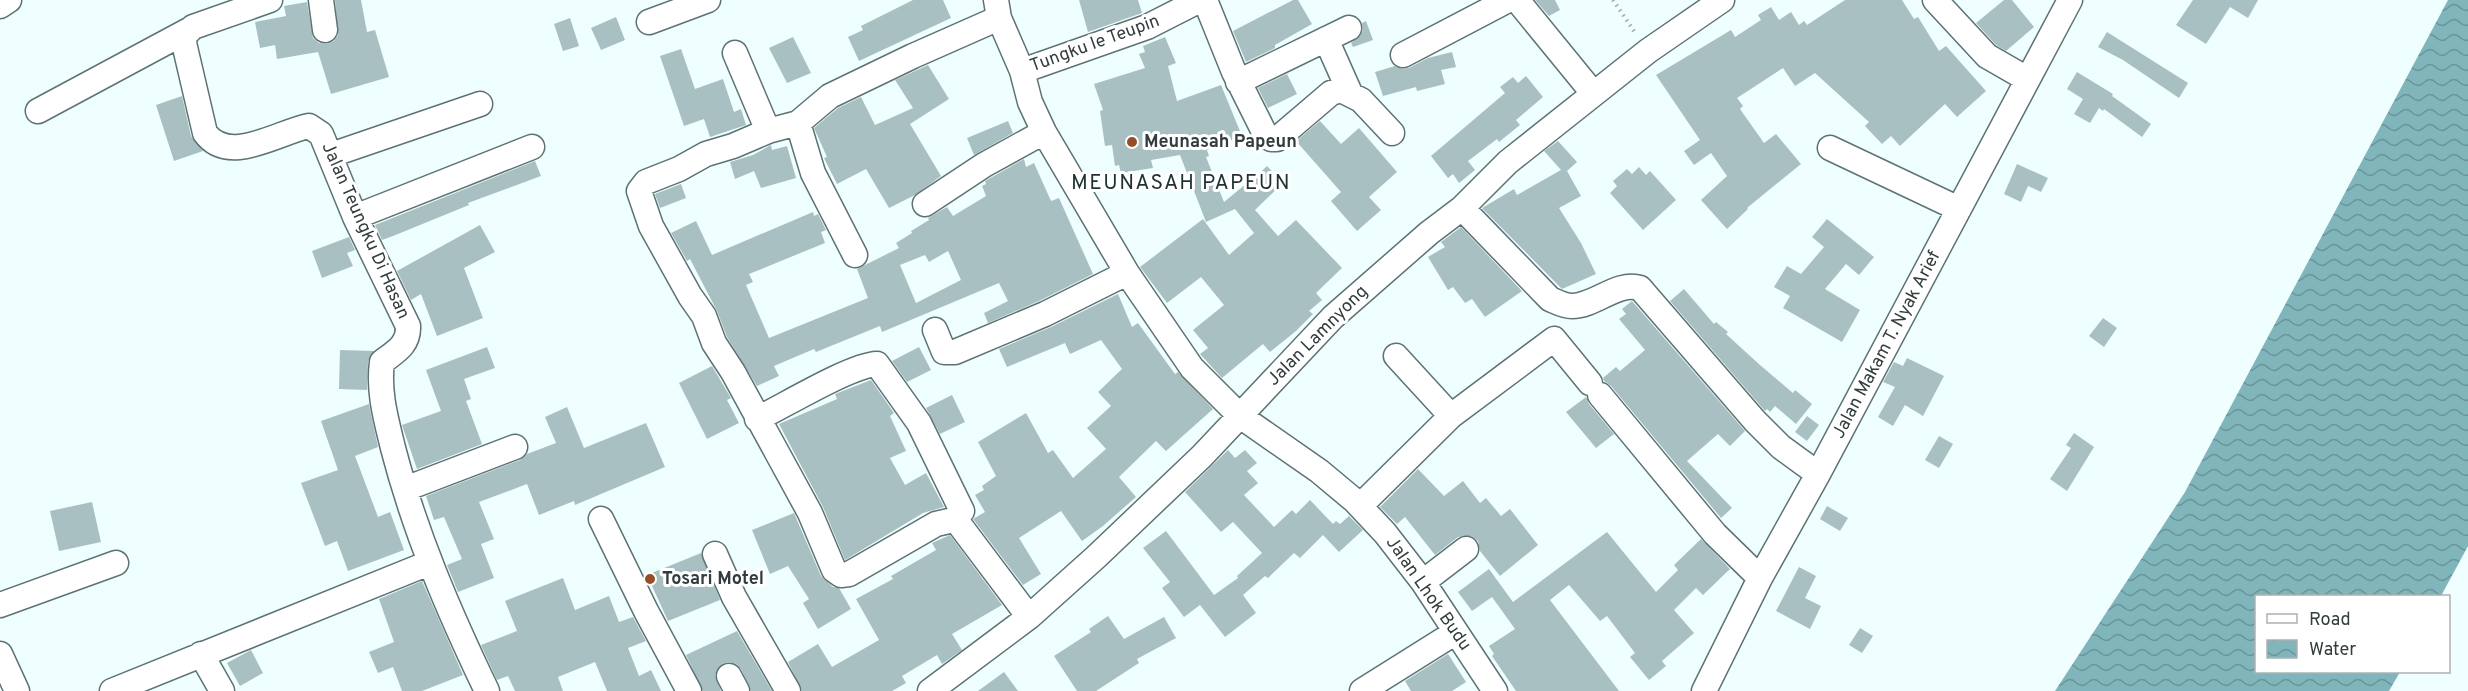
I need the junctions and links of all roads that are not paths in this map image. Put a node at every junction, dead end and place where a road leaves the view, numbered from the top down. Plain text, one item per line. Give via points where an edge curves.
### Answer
1 (9, 0) edge
2 (270, 0) edge
3 (321, 0) edge
4 (708, 0) edge
5 (1202, 0) edge
6 (1508, 0) edge
7 (1517, 0) edge
8 (1722, 0) edge
9 (1935, 0) edge
10 (2070, 0) edge
11 (0, 6) edge
12 (997, 9) edge
13 (649, 22) dead end
14 (1349, 28) dead end
15 (189, 30) junction
16 (325, 30) dead end
17 (1326, 39) junction
18 (735, 53) dead end
19 (1403, 55) dead end
20 (1022, 71) junction
21 (2027, 78) junction
22 (1238, 82) junction
23 (1350, 93) junction
24 (1593, 93) junction
25 (480, 104) dead end
26 (38, 111) dead end
27 (798, 123) junction
28 (768, 131) junction
29 (1044, 132) junction
30 (1392, 133) dead end
31 (532, 147) dead end
32 (1830, 148) dead end
33 (331, 155) junction
34 (925, 204) dead end
35 (1462, 208) junction
36 (1959, 209) junction
37 (355, 217) junction
38 (855, 255) dead end
39 (1127, 273) junction
40 (935, 330) dead end
41 (1396, 356) dead end
42 (1240, 416) junction
43 (1451, 416) junction
44 (757, 419) junction
45 (515, 447) dead end
46 (1818, 474) junction
47 (405, 489) junction
48 (1360, 506) junction
49 (601, 519) dead end
50 (953, 520) junction
51 (1466, 549) dead end
52 (715, 554) dead end
53 (116, 563) dead end
54 (429, 563) junction
55 (1760, 579) junction
56 (1424, 582) junction
57 (0, 605) edge
58 (1029, 617) junction
59 (1456, 632) junction
60 (0, 654) edge
61 (201, 654) junction
62 (124, 689) edge
63 (17, 691) edge
64 (222, 691) edge
65 (487, 691) edge
66 (689, 691) edge
67 (788, 691) edge
68 (930, 691) edge
69 (1362, 691) edge
70 (1495, 691) edge
71 (1704, 691) edge

1 - 11 street
2 - 15 street
3 - 16 street
4 - 13 street
5 - 20 street, Tungku Ie Teupin via 1147,27
5 - 22 street
6 - 19 street
7 - 24 street
8 - 24 street, Jalan Lamnyong
9 - 21 street via 1987,56
10 - 21 street, Jalan Makam T. Nyak Arief
12 - 20 street, Jalan Lhok Budu
12 - 27 street via 830,96
14 - 17 street
15 - 26 street
15 - 33 street, Jalan Teungku Di Hasan via 184,43 209,138 233,148 309,126 321,134
17 - 22 street
17 - 23 street
18 - 28 street
20 - 29 street, Jalan Lhok Budu
21 - 36 street, Jalan Makam T. Nyak Arief
22 - 23 street via 1261,129 1271,139 1278,139 1331,93
23 - 30 street
24 - 35 street, Jalan Lamnyong via 1508,162
25 - 33 street
27 - 28 street
27 - 38 street via 813,173
28 - 44 street via 706,154 646,182 639,191 651,226 704,316 714,343
29 - 34 street
29 - 39 street, Jalan Lhok Budu
31 - 37 street
32 - 36 street
33 - 37 street, Jalan Teungku Di Hasan
35 - 42 street, Jalan Lamnyong via 1333,317
35 - 46 street via 1550,299 1561,304 1578,306 1624,288 1640,288 1755,421 1781,447
36 - 46 street, Jalan Makam T. Nyak Arief
37 - 47 street, Jalan Teungku Di Hasan via 408,326 406,342 382,362 380,386
39 - 40 street via 1045,314 955,352 944,352
39 - 42 street, Jalan Lhok Budu via 1192,368
41 - 43 street
42 - 48 street, Jalan Lhok Budu via 1319,471
42 - 58 street, Jalan Lamnyong
43 - 48 street
43 - 55 street via 1554,339 1715,534
44 - 50 street via 810,513 838,574 849,574 936,524
44 - 50 street via 852,371 877,364 919,423 951,484 962,511
45 - 47 street
46 - 55 street, Jalan Makam T. Nyak Arief
47 - 54 street, Jalan Teungku Di Hasan
48 - 56 street, Jalan Lhok Budu
49 - 66 street
50 - 58 street
51 - 56 street
52 - 67 street via 734,597
53 - 57 street
54 - 61 street
54 - 65 street, Jalan Teungku Di Hasan
55 - 71 street, Jalan Makam T. Nyak Arief
56 - 59 street, Jalan Lhok Budu
58 - 68 street, Jalan Lamnyong
59 - 69 street
59 - 70 street, Jalan Lhok Budu
60 - 63 street
61 - 62 street
61 - 64 street

